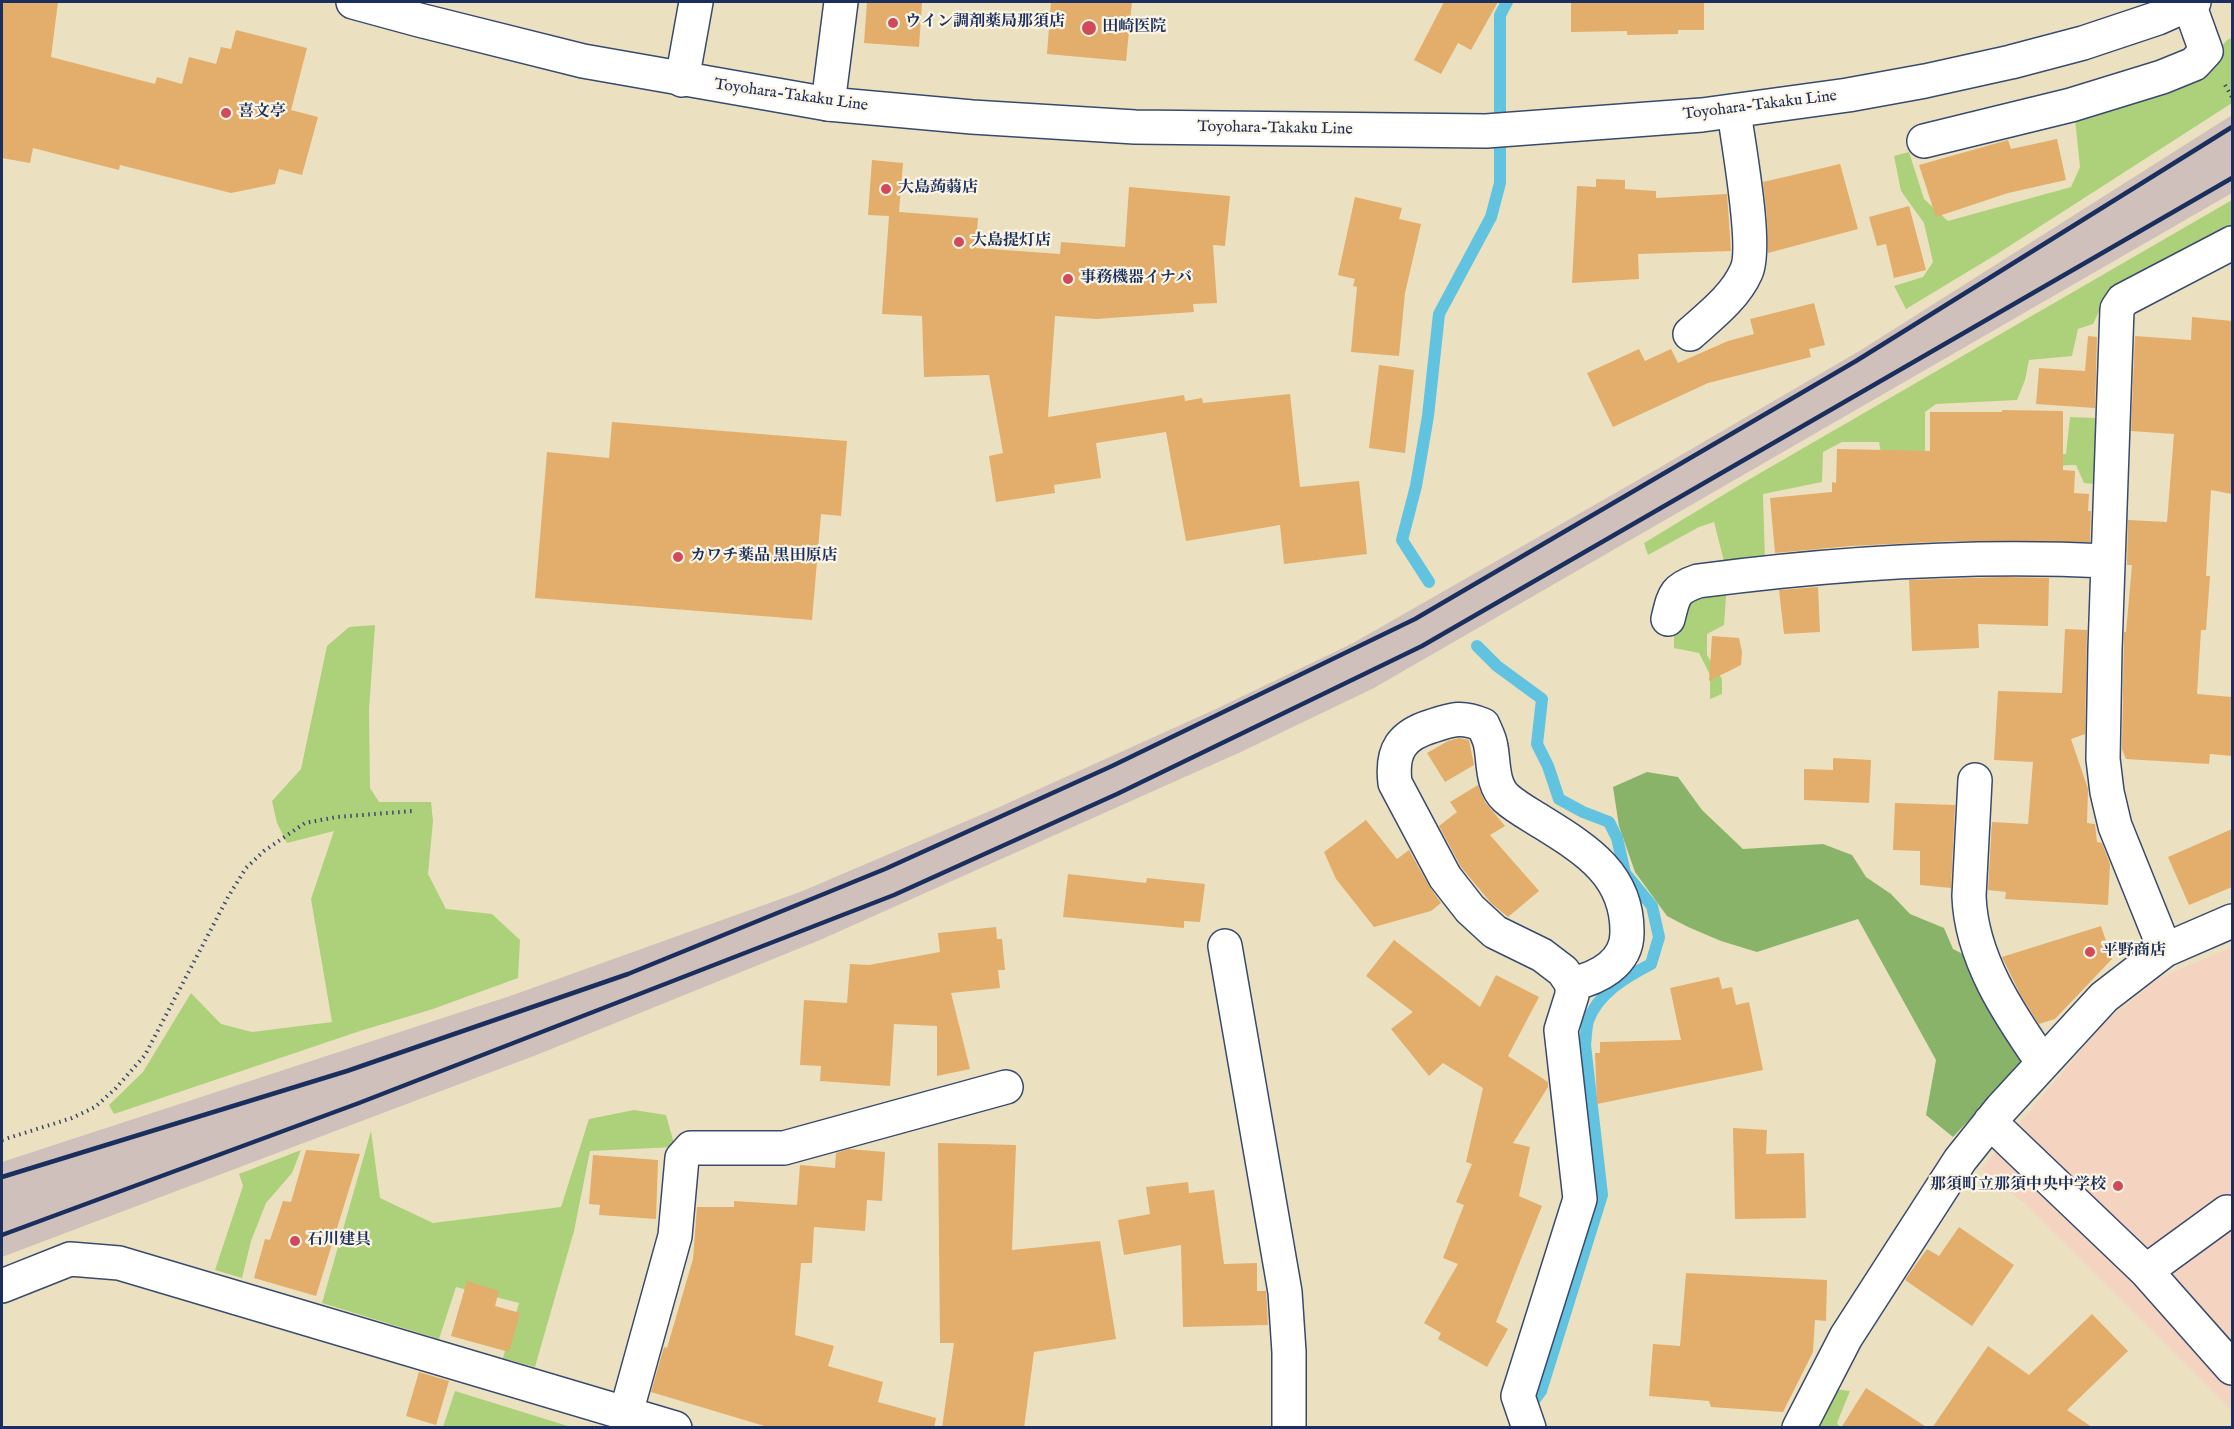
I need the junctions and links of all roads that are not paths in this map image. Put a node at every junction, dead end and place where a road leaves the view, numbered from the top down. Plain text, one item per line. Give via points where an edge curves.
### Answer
1 (353, 2) edge
2 (696, 2) edge
3 (841, 2) edge
4 (2192, 3) edge
5 (682, 80) junction
6 (828, 104) junction
7 (1734, 111) junction
8 (1924, 141) dead end
9 (2232, 243) edge
10 (1690, 334) dead end
11 (2108, 561) junction
12 (1668, 619) dead end
13 (1975, 780) dead end
14 (2232, 921) edge
15 (1225, 946) dead end
16 (2165, 950) junction
17 (1572, 984) junction
18 (2043, 1063) junction
19 (1006, 1087) dead end
20 (1990, 1122) junction
21 (2227, 1212) dead end
22 (2146, 1270) junction
23 (2, 1286) edge
24 (2232, 1368) edge
25 (608, 1415) edge
26 (675, 1428) edge
27 (1289, 1428) edge
28 (1529, 1428) edge
29 (1799, 1428) edge

1 - 5 main road, Toyohara-Takaku Line via 583,62
2 - 5 main road
3 - 6 main road
4 - 7 main road, Toyohara-Takaku Line via 2083,43 2011,62 1859,93
4 - 8 main road via 2206,51 2194,64 2071,105
5 - 6 main road, Toyohara-Takaku Line
6 - 7 main road, Toyohara-Takaku Line via 1135,127 1486,131
7 - 10 main road via 1751,247 1748,270 1718,309
9 - 11 main road via 2123,300 2117,309
11 - 12 main road via 1924,560 1708,579 1681,587 1674,596
11 - 16 main road via 2103,759 2107,792 2115,826
13 - 18 main road via 1969,896 1974,932 1996,988
14 - 16 main road
15 - 27 main road via 1285,1292
16 - 18 main road via 2104,997
17 - 17 main road via 1563,971 1542,955 1495,932 1470,909 1445,877 1395,783 1396,758 1414,731 1467,718 1483,725 1491,744 1495,778 1505,797 1579,845 1612,877 1627,916 1627,942 1611,968
17 - 28 main road via 1562,1030 1580,1199 1518,1396
18 - 20 main road
19 - 25 main road via 784,1148 690,1148 682,1158 675,1236
20 - 22 main road
20 - 29 main road via 1960,1160 1846,1337
21 - 22 main road
22 - 24 main road
23 - 25 main road via 70,1259 119,1263
25 - 26 main road

